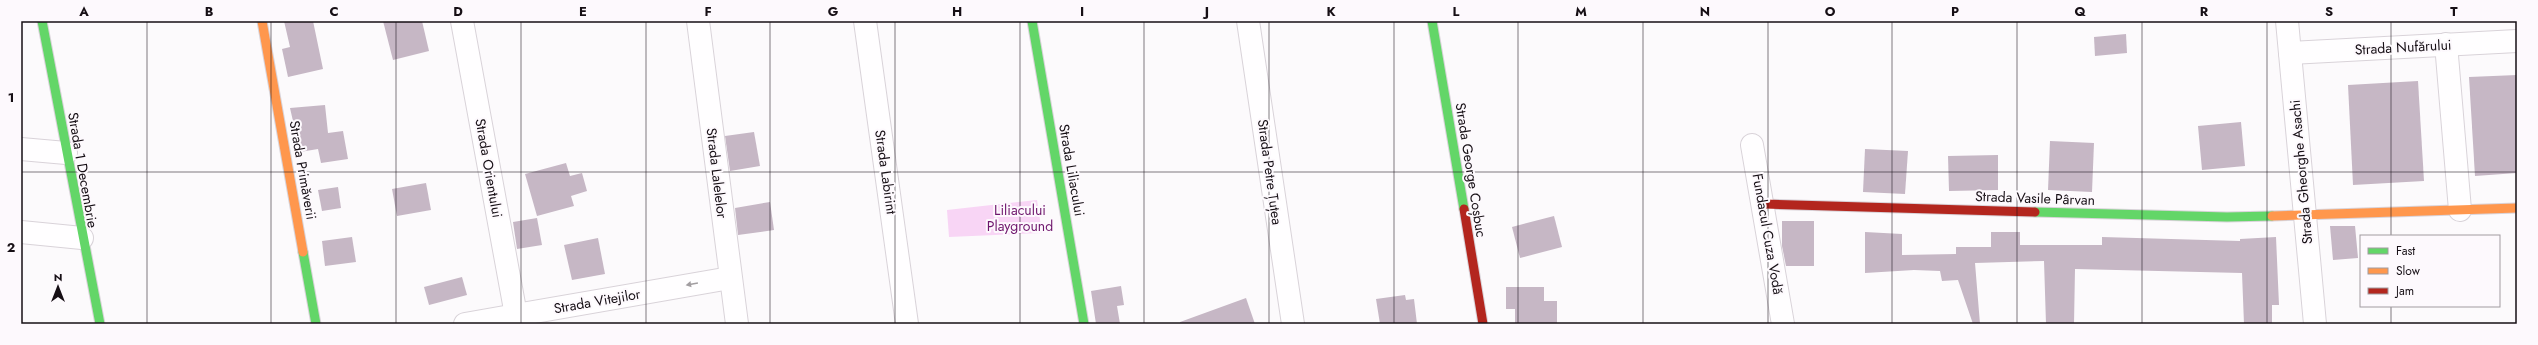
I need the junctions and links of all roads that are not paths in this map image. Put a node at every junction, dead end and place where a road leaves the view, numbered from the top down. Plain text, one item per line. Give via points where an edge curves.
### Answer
1 (42, 21) edge
2 (262, 21) edge
3 (462, 21) edge
4 (698, 21) edge
5 (865, 21) edge
6 (1032, 21) edge
7 (1248, 21) edge
8 (1432, 21) edge
9 (2286, 21) edge
10 (2517, 41) edge
11 (2446, 44) junction
12 (2290, 53) junction
13 (1752, 145) dead end
14 (21, 149) edge
15 (66, 153) junction
16 (1764, 204) junction
17 (2517, 208) edge
18 (2460, 210) junction
19 (2305, 215) junction
20 (21, 232) edge
21 (82, 238) junction
22 (730, 278) junction
23 (516, 315) junction
24 (100, 324) edge
25 (316, 324) edge
26 (465, 324) edge
27 (737, 324) edge
28 (907, 324) edge
29 (1084, 324) edge
30 (1293, 324) edge
31 (1483, 324) edge
32 (1783, 324) edge
33 (2315, 324) edge

1 - 15 street, Strada 1 Decembrie
2 - 25 street, Strada Primăverii
3 - 23 street, Strada Orientului
4 - 22 street, Strada Lalelelor
5 - 28 street, Strada Labirint
6 - 29 street, Strada Liliacului
7 - 30 street, Strada Petre Țuțea
8 - 31 street, Strada George Coșbuc
9 - 12 street, Strada Gheorghe Asachi
10 - 11 street, Strada Nufărului
11 - 12 street, Strada Nufărului
11 - 18 street
12 - 19 street, Strada Gheorghe Asachi
13 - 16 street, Fundacul Cuza Vodă
14 - 15 street
15 - 21 street, Strada 1 Decembrie
16 - 19 street, Strada Vasile Pârvan via 2227,217
16 - 32 street, Fundacul Cuza Vodă
17 - 18 street, Strada Vasile Pârvan
18 - 19 street, Strada Vasile Pârvan
19 - 33 street, Strada Gheorghe Asachi
20 - 21 street
21 - 24 street, Strada 1 Decembrie
22 -> 23 street, Strada Vitejilor
22 - 27 street, Strada Lalelelor
23 - 26 street, Strada Vitejilor

